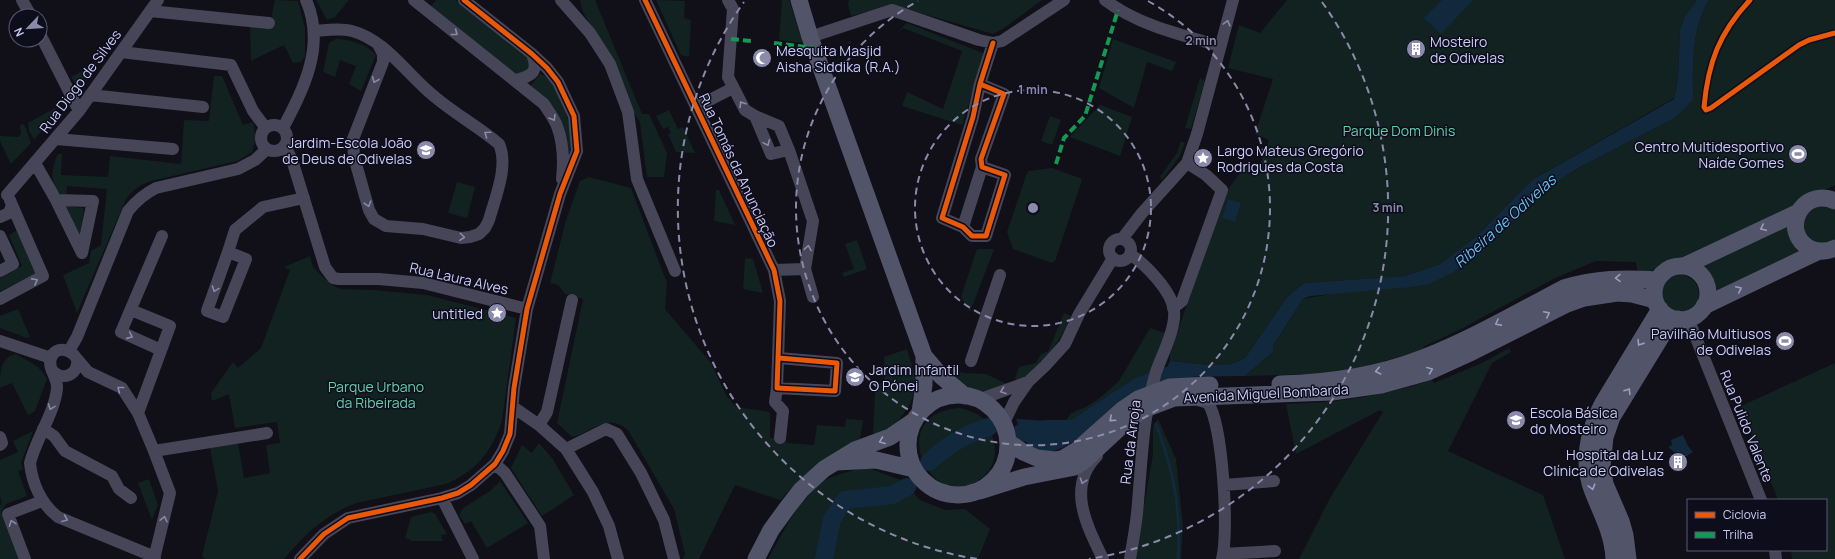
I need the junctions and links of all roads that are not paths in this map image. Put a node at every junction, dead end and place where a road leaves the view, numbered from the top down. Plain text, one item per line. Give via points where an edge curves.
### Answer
1 (158, 0) edge
2 (306, 0) edge
3 (414, 0) edge
4 (429, 0) edge
5 (464, 0) edge
6 (561, 0) edge
7 (645, 0) edge
8 (728, 0) edge
9 (799, 0) edge
10 (1064, 0) edge
11 (1105, 0) edge
12 (1233, 0) edge
13 (150, 11) junction
14 (433, 16) junction
15 (269, 23) dead end
16 (315, 31) junction
17 (810, 36) junction
18 (993, 43) junction
19 (378, 44) junction
20 (1220, 46) junction
21 (47, 48) edge
22 (121, 52) junction
23 (532, 54) junction
24 (516, 80) junction
25 (980, 84) junction
26 (733, 88) junction
27 (90, 95) junction
28 (204, 107) dead end
29 (696, 107) junction
30 (79, 111) junction
31 (755, 116) junction
32 (973, 117) junction
33 (994, 124) junction
34 (265, 127) junction
35 (283, 128) junction
36 (56, 139) junction
37 (282, 148) junction
38 (173, 149) dead end
39 (267, 149) junction
40 (789, 150) junction
41 (35, 163) junction
42 (1187, 163) junction
43 (982, 167) junction
44 (560, 194) junction
45 (6, 198) edge
46 (304, 198) junction
47 (56, 200) junction
48 (1835, 201) edge
49 (1799, 212) junction
50 (0, 217) edge
51 (963, 227) junction
52 (0, 236) edge
53 (162, 236) dead end
54 (1122, 239) junction
55 (1827, 249) edge
56 (228, 252) junction
57 (1130, 254) junction
58 (1113, 258) junction
59 (1684, 266) junction
60 (805, 269) junction
61 (774, 270) junction
62 (0, 271) edge
63 (675, 271) dead end
64 (1000, 275) dead end
65 (1657, 280) junction
66 (813, 297) dead end
67 (0, 299) edge
68 (572, 300) dead end
69 (1657, 305) junction
70 (1704, 306) junction
71 (1173, 308) junction
72 (527, 309) junction
73 (131, 310) junction
74 (1683, 319) junction
75 (0, 342) edge
76 (161, 350) junction
77 (73, 355) junction
78 (924, 356) junction
79 (779, 358) junction
80 (972, 361) dead end
81 (51, 364) junction
82 (1028, 382) junction
83 (781, 388) junction
84 (1282, 390) junction
85 (972, 398) junction
86 (513, 407) junction
87 (1147, 409) junction
88 (138, 413) junction
89 (917, 416) junction
90 (539, 425) junction
91 (1003, 425) junction
92 (43, 429) junction
93 (267, 433) dead end
94 (0, 437) edge
95 (780, 438) dead end
96 (1008, 442) junction
97 (0, 445) edge
98 (566, 449) junction
99 (154, 451) junction
100 (836, 462) junction
101 (495, 464) junction
102 (914, 469) junction
103 (1274, 481) dead end
104 (1224, 485) junction
105 (980, 491) junction
106 (131, 498) dead end
107 (442, 498) junction
108 (1760, 499) edge
109 (42, 500) junction
110 (1275, 551) dead end
111 (1222, 557) edge
112 (155, 558) edge
113 (26, 559) edge
114 (300, 559) edge
115 (474, 559) edge
116 (544, 559) edge
117 (618, 559) edge
118 (674, 559) edge
119 (756, 559) edge
120 (1104, 559) edge
121 (1130, 559) edge
122 (1614, 559) edge
123 (1628, 559) edge

1 - 13 street, Rua Diogo de Silves
2 - 16 street
3 - 14 street
4 - 14 street via 429,10
5 - 23 street
6 - 63 street via 590,33 610,64 628,112 637,179
7 - 29 street, Rua Tomás da Anunciação
8 - 26 street via 733,9 728,77
9 - 17 main road
10 - 18 street via 1009,37
11 - 20 street via 1118,10 1157,26
20 -> 12 street
13 - 15 street
13 - 22 street, Rua Diogo de Silves
14 -> 24 street
16 - 19 street via 351,31
16 - 35 street via 314,52 308,72
17 - 18 street via 892,10
17 - 78 main road
18 - 25 street
19 -> 19 street via 383,54 382,62 355,130 353,149 372,215 380,224 386,226 423,229 461,238 479,234 488,220 502,169 503,152 499,144 434,96
20 - 42 street
21 - 30 street
22 - 27 street, Rua Diogo de Silves
22 - 34 street via 231,65 253,111
23 - 24 street via 535,69 530,76
23 - 44 street via 558,82 574,116 577,151
24 -> 44 street via 544,104 557,125 564,165
25 - 32 street
25 - 33 street via 1004,94
26 - 29 street
31 -> 26 street via 745,110
27 - 28 street
27 - 30 street, Rua Diogo de Silves
29 - 61 street, Rua Tomás da Anunciação
30 - 36 street, Rua Diogo de Silves
31 - 40 street via 779,126
31 -> 40 street via 771,154
32 - 33 street
32 - 51 street via 942,218
33 - 43 street via 981,159
34 - 35 street via 274,124
34 - 39 street via 261,134 261,142
35 - 37 street via 286,142
36 - 38 street
36 - 41 street, Rua Diogo de Silves
37 - 39 street via 275,151
37 - 46 street, Rua Laura Alves via 288,152 292,160
39 - 77 street via 248,165 156,188 136,201 128,211 77,337
60 -> 40 street via 813,221
41 - 45 street, Rua Diogo de Silves
41 - 47 street
42 - 54 street
42 - 71 street via 1206,175 1222,190 1182,302
43 - 51 street
43 - 51 street via 1005,175 986,236 972,236
44 - 72 street
45 - 50 street, Rua Diogo de Silves via 9,213
67 -> 45 street via 43,276
46 - 56 street via 263,207 235,230
46 - 72 street, Rua Laura Alves via 325,267 333,278 423,283
47 - 47 street via 72,233 82,254 93,201
48 - 49 main road via 1815,199 1805,203
49 - 55 main road via 1796,222 1798,237 1809,248
49 -> 59 main road
52 - 62 street via 13,264
53 - 73 street
54 - 57 street via 1129,243
54 - 58 street via 1114,240 1110,245 1109,250
70 -> 55 main road
56 -> 56 street via 207,311 223,317 246,259
57 - 58 street via 1121,261
57 - 71 street, Rua da Arroja via 1151,273 1166,292
58 - 82 street via 1065,344
59 - 65 main road via 1668,269
59 - 70 main road via 1698,272 1704,280 1707,290
60 - 61 street
60 - 66 street
61 - 79 street, Rua Tomás da Anunciação via 780,300
64 - 80 street
65 - 69 main road via 1654,293
65 -> 84 main road, Avenida Miguel Bombarda via 1620,278 1581,283 1564,288 1465,340 1422,359 1377,372
68 - 90 street via 547,412
69 - 74 main road via 1671,318
84 -> 69 main road, Avenida Miguel Bombarda via 1332,392 1381,385 1428,372 1584,298 1632,294
69 -> 122 main road via 1603,403 1589,438 1589,476 1592,490 1608,525
70 - 74 main road via 1700,311
71 - 87 street, Rua da Arroja via 1173,324
72 - 86 street
73 - 76 street via 170,326
73 -> 76 street via 121,332
74 - 108 street, Rua Pulido Valente
123 -> 74 main road via 1621,521 1605,484 1602,466 1605,437 1612,416 1664,332
75 - 81 street
76 - 88 street
77 - 81 street via 59,350
77 - 81 street via 77,368 71,374 58,376
88 -> 77 street via 122,388 88,372
78 - 85 main road via 941,376
78 - 89 main road via 924,386
79 - 83 street, Rua Tomás da Anunciação
79 - 83 street via 837,363 835,391
81 -> 92 street via 57,387
82 -> 85 street
82 - 91 street via 1014,402
83 - 95 street, Rua Tomás da Anunciação via 775,402 783,411
84 -> 96 main road, Avenida Miguel Bombarda via 1186,385 1170,387 1138,399 1071,455 1055,460 1033,457
84 - 105 main road, Avenida Miguel Bombarda via 1188,397 1159,403 1130,419 1080,463 1069,469 1024,477
85 - 89 main road via 949,396 933,402
85 - 91 main road via 995,412
86 - 90 street
86 - 101 street via 510,434
87 - 104 street via 1178,400 1193,399 1208,403 1214,414
87 -> 120 street via 1091,462 1081,483 1081,504 1088,526
87 - 121 street, Rua da Arroja
88 - 99 street
89 -> 100 main road via 890,437 854,450
89 - 102 main road via 909,436 908,453
90 - 98 street
91 - 96 main road
92 - 106 street via 54,436 65,451 112,476 119,489
92 - 109 street via 30,463 31,473
93 - 99 street
94 - 97 street
96 - 105 main road via 1001,471
98 - 117 street via 594,492 609,526
98 - 118 street via 606,429 617,434 641,473 664,520
112 -> 99 street via 170,493
100 - 102 main road via 876,460
100 - 119 main road via 824,469 801,490 771,530
101 - 107 street via 471,485
101 - 116 street via 506,473 540,526
102 - 105 main road via 923,481 935,490 950,495
103 - 104 street
104 - 111 street
107 - 114 street via 348,518 324,534
107 - 115 street
109 -> 112 street via 58,517
113 -> 109 street via 8,514
110 - 111 street

